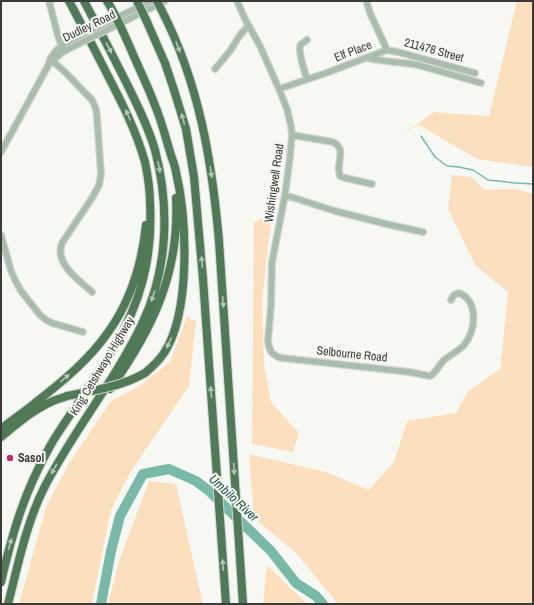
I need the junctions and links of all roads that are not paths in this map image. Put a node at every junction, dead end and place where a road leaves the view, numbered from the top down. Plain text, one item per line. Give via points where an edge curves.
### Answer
1 (49, 1) edge
2 (70, 1) edge
3 (84, 1) edge
4 (107, 1) edge
5 (137, 1) edge
6 (151, 1) edge
7 (158, 1) edge
8 (165, 1) edge
9 (238, 1) edge
10 (367, 3) dead end
11 (118, 20) junction
12 (109, 25) junction
13 (248, 26) junction
14 (307, 40) dead end
15 (63, 48) junction
16 (387, 50) junction
17 (368, 58) junction
18 (51, 60) junction
19 (215, 69) dead end
20 (475, 73) dead end
21 (307, 79) junction
22 (481, 83) dead end
23 (279, 89) junction
24 (136, 133) junction
25 (292, 135) junction
26 (1, 152) edge
27 (170, 154) junction
28 (372, 184) dead end
29 (285, 195) junction
30 (423, 232) dead end
31 (1, 235) edge
32 (92, 292) dead end
33 (451, 300) dead end
34 (82, 332) dead end
35 (272, 353) joint
36 (1, 429) edge
37 (1, 437) edge
38 (64, 452) junction
39 (1, 582) edge
40 (8, 604) edge
41 (226, 604) edge
42 (243, 604) edge

1 - 15 street
24 -> 2 highway, King Cetshwayo Highway
3 -> 38 highway, King Cetshwayo Highway via 136,101 155,149 164,207 164,243 156,288 143,322
4 - 11 highway
41 -> 5 highway, bridge via 196,199 190,153 186,129 174,90
6 - 11 street, Dudley Road
7 -> 42 highway, bridge via 194,89 208,150 217,221
8 - 11 street, Dudley Road
9 - 13 street, Wishingwell Road
10 - 16 street, Elf Place
11 - 12 street, Dudley Road
11 - 27 highway via 154,102
12 - 15 street, Dudley Road, bridge via 80,43
12 - 15 street, Dudley Road, bridge via 77,37
13 - 19 street
13 - 23 street, Wishingwell Road
14 - 21 street via 300,48
15 - 18 street, Dudley Road
16 - 17 street, Elf Place
16 - 20 street, 211478 Street
17 - 21 street, Elf Place
17 - 22 street via 418,65
18 - 26 street, Dudley Road
18 - 32 street via 88,96 94,104 96,113 101,174 99,185 62,243 60,252 68,268
21 - 23 street, Elf Place
23 - 25 street, Wishingwell Road via 289,117
36 -> 24 highway via 82,362 119,316 140,263 146,224 146,192
39 -> 24 highway, King Cetshwayo Highway via 10,543 32,481 48,450 114,348 129,321 140,292 148,262 151,215 148,179
25 - 28 street via 333,142 339,146 341,152 340,176
25 - 29 street, Wishingwell Road
27 -> 37 highway, bridge via 176,171 183,214 184,273 176,327 164,353 145,373 135,379 124,384 52,401 21,420
27 - 38 highway via 176,228 171,266 164,290 135,352
29 - 30 street via 335,211
29 - 35 street, Wishingwell Road via 272,267 268,344
31 - 34 street via 15,280 40,315 52,323
33 - 35 street, Selbourne Road via 459,293 466,297 473,314 472,331 465,344 430,376 282,358
38 -> 40 highway, King Cetshwayo Highway via 34,511

